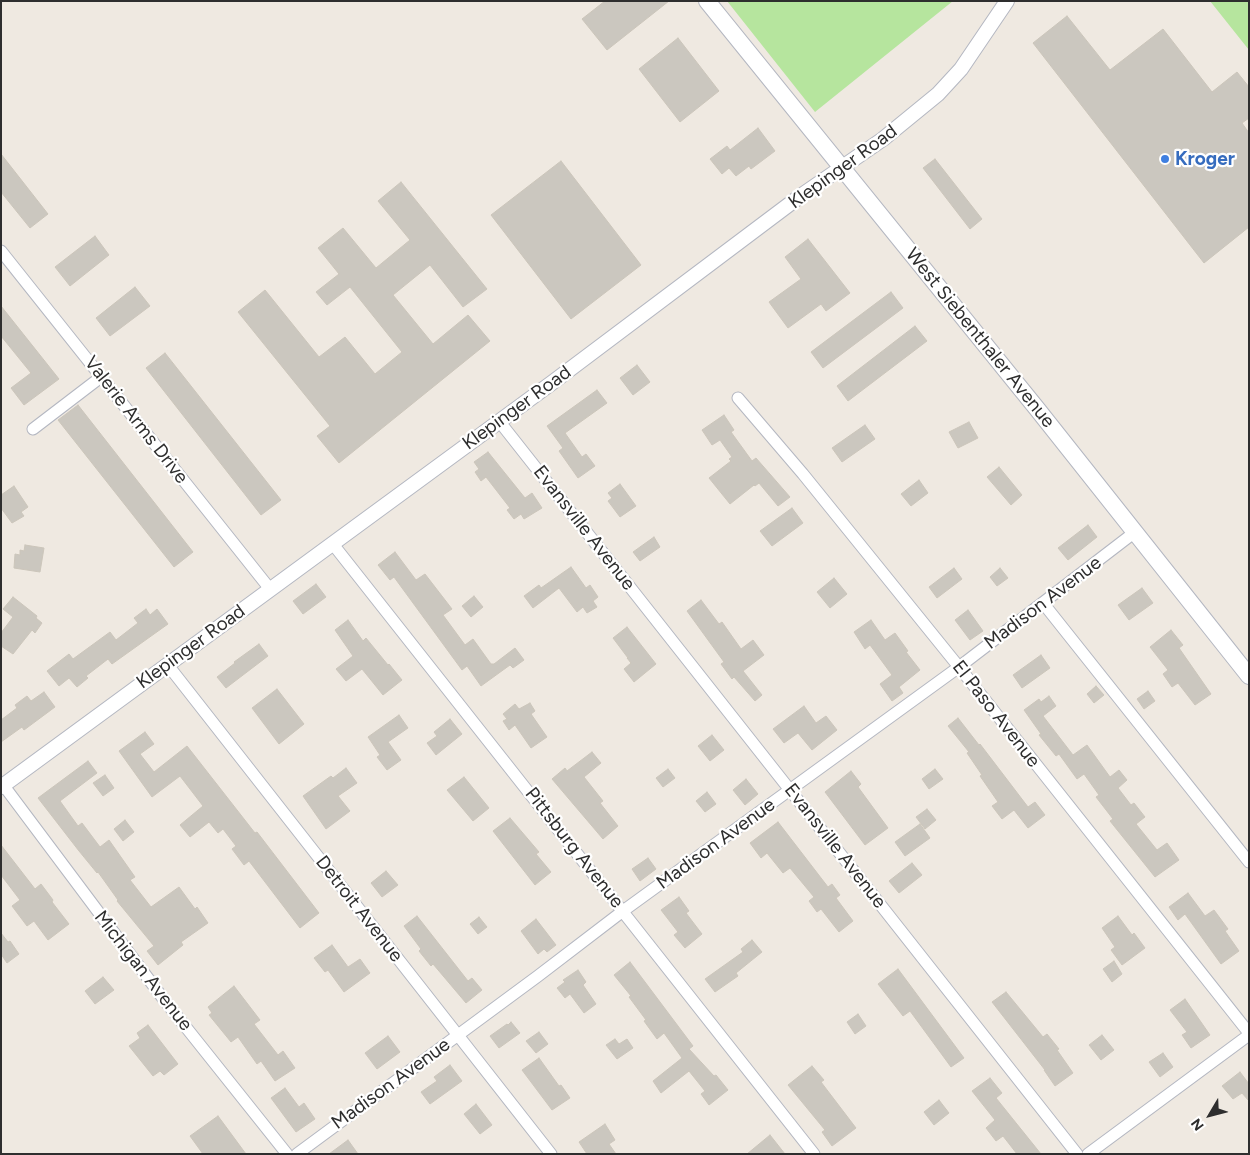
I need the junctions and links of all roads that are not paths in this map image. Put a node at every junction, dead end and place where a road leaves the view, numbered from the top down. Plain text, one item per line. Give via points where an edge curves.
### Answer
1 (708, 1) edge
2 (1007, 1) edge
3 (842, 167) junction
4 (1, 251) edge
5 (102, 377) junction
6 (738, 398) dead end
7 (499, 421) junction
8 (33, 430) dead end
9 (1135, 532) junction
10 (332, 543) junction
11 (270, 589) junction
12 (1043, 603) junction
13 (167, 664) junction
14 (959, 667) junction
15 (1249, 676) edge
16 (2, 787) edge
17 (792, 790) junction
18 (1249, 862) edge
19 (623, 911) junction
20 (1249, 1034) edge
21 (457, 1035) junction
22 (287, 1154) edge
23 (297, 1154) edge
24 (551, 1154) edge
25 (814, 1154) edge
26 (1077, 1154) edge
27 (1088, 1154) edge

1 - 3 main road, West Siebenthaler Avenue
2 - 3 street, Klepinger Road via 970,56 938,94 883,139
3 - 7 street, Klepinger Road
3 - 9 main road, West Siebenthaler Avenue
4 - 5 street, Valerie Arms Drive
5 - 8 street
5 - 11 street, Valerie Arms Drive
6 - 14 street, El Paso Avenue
7 - 10 street, Klepinger Road
7 - 17 street, Evansville Avenue
9 - 12 street, Madison Avenue
9 - 15 main road, West Siebenthaler Avenue
10 - 11 street, Klepinger Road
10 - 19 street, Pittsburg Avenue
11 - 13 street, Klepinger Road
12 - 14 street, Madison Avenue
12 - 18 street
13 - 16 street, Klepinger Road
13 - 21 street, Detroit Avenue
14 - 17 street, Madison Avenue
14 - 20 street, El Paso Avenue
16 - 22 street, Michigan Avenue via 165,1001
17 - 19 street, Madison Avenue
17 - 26 street, Evansville Avenue
19 - 21 street, Madison Avenue
19 - 25 street, Pittsburg Avenue
20 - 27 street
21 - 23 street, Madison Avenue
21 - 24 street, Detroit Avenue

